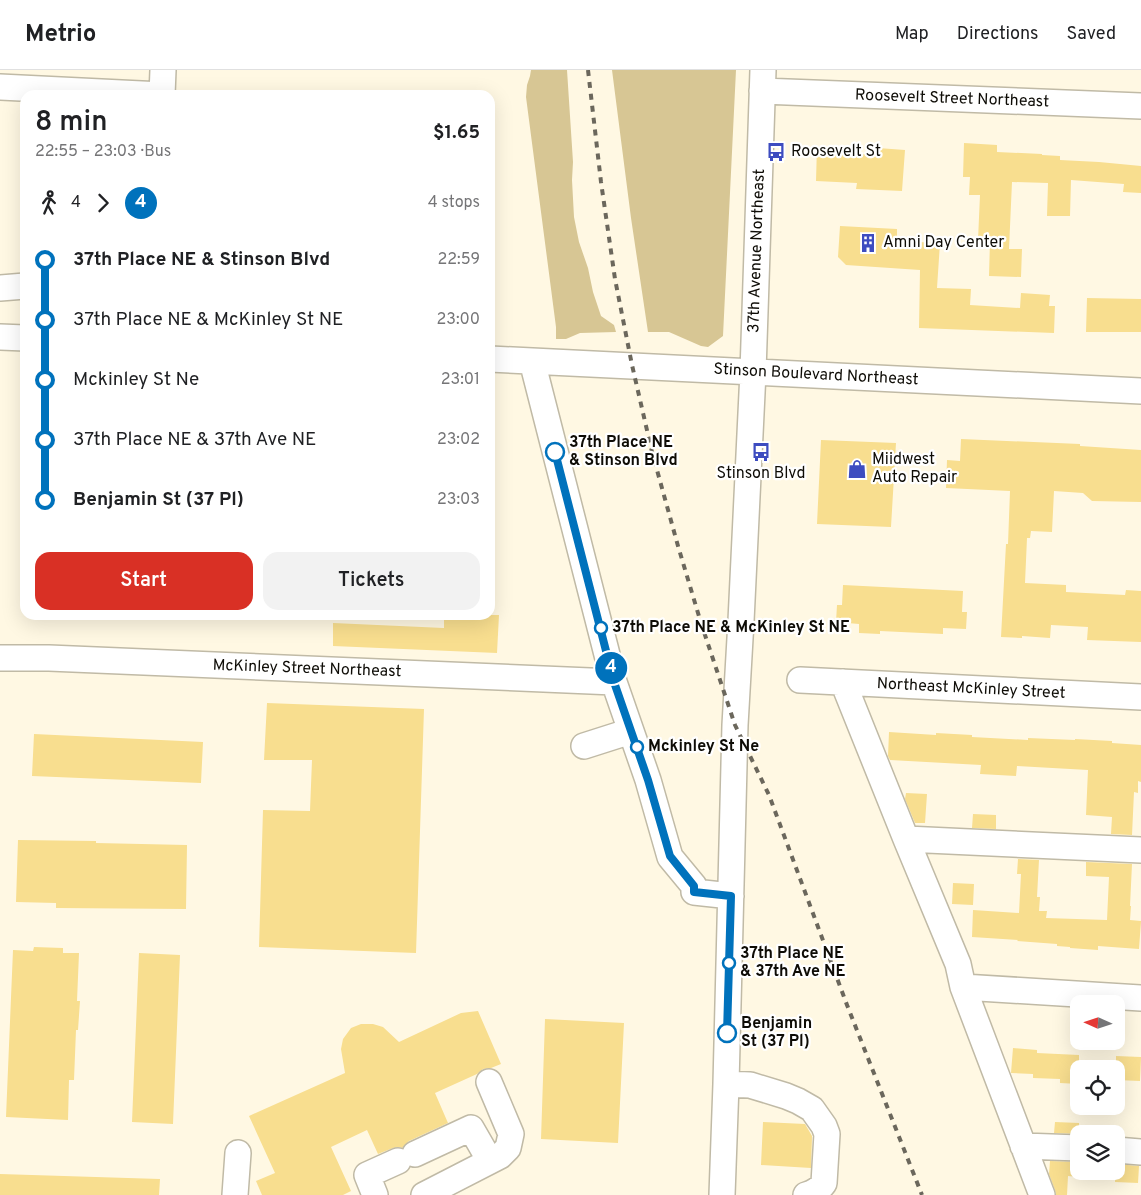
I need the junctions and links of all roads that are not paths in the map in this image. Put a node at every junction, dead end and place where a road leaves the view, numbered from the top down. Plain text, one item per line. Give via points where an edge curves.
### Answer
1 (163, 70) edge
2 (762, 81) edge
3 (0, 87) edge
4 (61, 90) edge
5 (162, 90) edge
6 (1141, 106) edge
7 (20, 286) edge
8 (0, 288) edge
9 (0, 337) edge
10 (20, 338) edge
11 (495, 359) edge
12 (532, 361) junction
13 (753, 372) junction
14 (1141, 391) edge
15 (0, 658) edge
16 (800, 680) dead end
17 (614, 682) junction
18 (843, 682) junction
19 (1141, 697) edge
20 (632, 731) junction
21 (584, 746) dead end
22 (906, 839) junction
23 (1141, 850) edge
24 (731, 896) junction
25 (963, 987) junction
26 (1141, 998) edge
27 (489, 1082) dead end
28 (726, 1084) junction
29 (1023, 1146) junction
30 (1070, 1148) edge
31 (1125, 1151) edge
32 (1141, 1152) edge
33 (238, 1153) dead end
34 (490, 1161) junction
35 (235, 1195) edge
36 (375, 1195) edge
37 (424, 1195) edge
38 (722, 1195) edge
39 (806, 1195) edge
40 (1042, 1195) edge

1 - 5 street
2 - 6 street, Roosevelt Street Northeast
2 - 13 street, 37th Avenue Northeast
3 - 4 street
7 - 8 street
9 - 10 street
11 - 12 street, Stinson Boulevard Northeast
12 - 13 street, Stinson Boulevard Northeast
12 - 17 street
13 - 14 street, Stinson Boulevard Northeast
13 - 24 street, 37th Avenue Northeast via 735,725
15 - 17 street, McKinley Street Northeast
16 - 18 street, Northeast McKinley Street
17 - 20 street
18 - 19 street, Northeast McKinley Street
18 - 22 street
20 - 21 street
20 - 24 street via 670,856 694,886 694,892
22 - 23 street
22 - 25 street via 958,964
24 - 28 street, 37th Avenue Northeast
25 - 26 street
25 - 29 street
27 - 34 street via 511,1134 508,1148
28 - 38 street, 37th Avenue Northeast
28 - 39 street via 750,1085 786,1096 812,1109 821,1121 827,1134 824,1183 820,1189
29 - 30 street
29 - 40 street
31 - 32 street
33 - 35 street
34 - 36 street via 471,1128 367,1176
34 - 37 street

